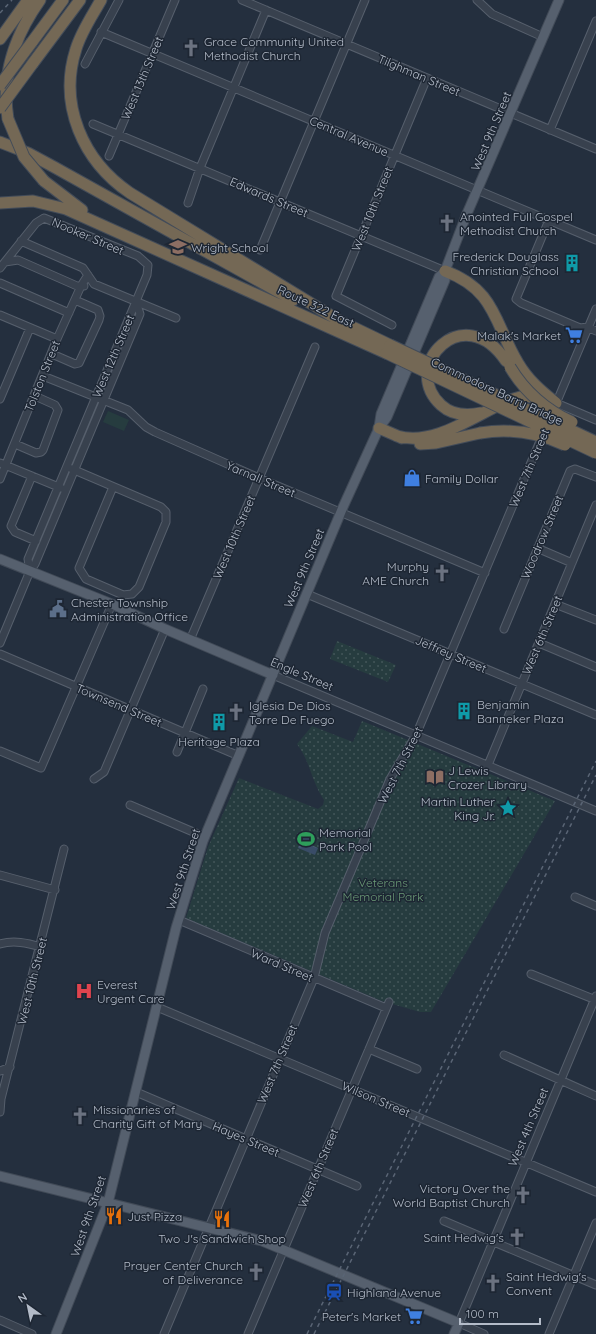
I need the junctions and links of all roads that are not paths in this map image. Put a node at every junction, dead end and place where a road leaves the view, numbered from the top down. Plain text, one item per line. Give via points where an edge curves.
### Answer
1 (28, 0) edge
2 (40, 0) edge
3 (63, 0) edge
4 (80, 0) edge
5 (101, 0) edge
6 (119, 0) edge
7 (175, 0) edge
8 (242, 0) edge
9 (366, 0) edge
10 (477, 0) edge
11 (559, 0) edge
12 (266, 10) junction
13 (596, 21) edge
14 (101, 32) junction
15 (543, 37) junction
16 (0, 39) edge
17 (346, 44) junction
18 (153, 53) junction
19 (85, 64) dead end
20 (427, 78) junction
21 (0, 85) edge
22 (234, 88) junction
23 (0, 108) edge
24 (511, 114) junction
25 (314, 121) junction
26 (93, 124) dead end
27 (550, 130) junction
28 (119, 134) junction
29 (0, 142) edge
30 (596, 149) edge
31 (394, 155) junction
32 (109, 156) dead end
33 (200, 168) junction
34 (478, 190) junction
35 (281, 202) junction
36 (0, 203) edge
37 (188, 203) dead end
38 (549, 220) junction
39 (361, 236) junction
40 (596, 240) edge
41 (20, 241) junction
42 (260, 250) dead end
43 (13, 251) junction
44 (18, 260) junction
45 (5, 262) junction
46 (0, 268) edge
47 (445, 271) junction
48 (88, 275) junction
49 (0, 283) edge
50 (234, 283) junction
51 (94, 284) junction
52 (81, 286) junction
53 (75, 300) junction
54 (487, 301) junction
55 (136, 302) junction
56 (596, 309) edge
57 (69, 313) junction
58 (1, 318) edge
59 (176, 318) dead end
60 (343, 323) junction
61 (392, 325) dead end
62 (588, 327) junction
63 (30, 328) junction
64 (596, 331) edge
65 (57, 339) junction
66 (315, 347) dead end
67 (388, 349) junction
68 (52, 354) junction
69 (508, 364) junction
70 (43, 376) junction
71 (35, 396) junction
72 (96, 397) junction
73 (0, 399) edge
74 (105, 400) junction
75 (556, 403) junction
76 (481, 413) junction
77 (596, 420) edge
78 (379, 428) junction
79 (596, 433) edge
80 (397, 436) junction
81 (596, 442) edge
82 (14, 444) junction
83 (596, 453) edge
84 (596, 459) edge
85 (3, 464) edge
86 (67, 467) junction
87 (75, 471) junction
88 (32, 476) junction
89 (259, 478) junction
90 (596, 478) edge
91 (0, 479) edge
92 (58, 487) junction
93 (113, 487) junction
94 (67, 491) junction
95 (596, 505) edge
96 (341, 513) junction
97 (593, 523) edge
98 (36, 541) junction
99 (537, 548) junction
100 (0, 559) edge
101 (572, 563) junction
102 (30, 571) junction
103 (485, 573) junction
104 (307, 594) junction
105 (112, 604) junction
106 (555, 604) junction
107 (596, 620) edge
108 (165, 629) junction
109 (504, 629) dead end
110 (190, 640) junction
111 (0, 643) edge
112 (539, 643) junction
113 (0, 654) edge
114 (450, 654) junction
115 (596, 667) edge
116 (273, 675) junction
117 (522, 684) junction
118 (77, 687) junction
119 (203, 689) dead end
120 (131, 710) junction
121 (596, 715) edge
122 (184, 732) junction
123 (416, 735) junction
124 (0, 750) edge
125 (177, 752) dead end
126 (239, 756) junction
127 (488, 765) junction
128 (94, 778) dead end
129 (130, 805) dead end
130 (596, 810) edge
131 (205, 836) junction
132 (64, 849) dead end
133 (0, 875) edge
134 (55, 890) junction
135 (575, 897) dead end
136 (596, 906) edge
137 (179, 920) junction
138 (0, 944) edge
139 (41, 947) junction
140 (530, 974) dead end
141 (314, 978) junction
142 (596, 999) edge
143 (388, 1005) joint
144 (157, 1007) junction
145 (369, 1048) junction
146 (504, 1055) dead end
147 (280, 1058) junction
148 (10, 1067) junction
149 (417, 1069) dead end
150 (0, 1070) edge
151 (560, 1081) junction
152 (352, 1089) junction
153 (136, 1092) junction
154 (1, 1096) edge
155 (596, 1096) edge
156 (0, 1112) edge
157 (246, 1139) junction
158 (526, 1162) junction
159 (318, 1170) junction
160 (0, 1176) edge
161 (357, 1186) dead end
162 (596, 1192) edge
163 (108, 1203) junction
164 (444, 1221) dead end
165 (596, 1223) edge
166 (208, 1228) junction
167 (593, 1236) edge
168 (492, 1241) junction
169 (284, 1250) junction
170 (574, 1276) junction
171 (596, 1285) edge
172 (0, 1320) edge
173 (459, 1323) junction
174 (32, 1334) edge
175 (56, 1334) edge
176 (164, 1334) edge
177 (248, 1334) edge
178 (454, 1334) edge
179 (484, 1334) edge
180 (549, 1334) edge

1 - 16 highway
2 - 50 highway, bridge via 22,29 11,60 6,90 8,119 24,157 44,181 77,207
3 - 21 highway, bridge
4 - 23 highway, bridge
5 - 60 highway via 78,42 70,82 77,126 84,145 95,161 107,175 130,193
6 - 14 street
7 - 18 street, West 13th Street
8 - 12 street, Tilghman Street
9 - 17 street
10 - 15 street via 492,14
11 - 15 main road, West 9th Street
12 - 17 street, Tilghman Street
12 - 22 street
13 - 27 street
14 - 18 street, Central Avenue
14 - 19 street
15 - 24 main road, West 9th Street
17 - 20 street, Tilghman Street
17 - 25 street
18 - 22 street, Central Avenue
18 - 28 street, West 13th Street
20 - 24 street, Tilghman Street
20 - 31 street, West 10th Street
22 - 25 street, Central Avenue
22 - 33 street
24 - 27 street, Tilghman Street
24 - 34 main road, West 9th Street
25 - 31 street, Central Avenue
25 - 35 street
26 - 28 street, Edwards Street
27 - 30 street, Tilghman Street
28 - 32 street, West 13th Street
28 - 33 street, Edwards Street
29 - 60 highway via 28,153 264,285
31 - 34 street, Central Avenue
31 - 39 street, West 10th Street
33 - 35 street, Edwards Street
33 - 37 street
34 - 38 street, Central Avenue
34 - 47 main road, West 9th Street
35 - 39 street, Edwards Street
35 - 42 street
36 - 50 highway via 33,201 66,209
38 - 40 street, Central Avenue
38 - 62 street via 516,299 580,328
39 - 47 street, Edwards Street
39 - 61 street, West 10th Street via 336,296
41 - 43 street, Nooker Street
41 - 48 street via 80,266
41 - 55 street, Nooker Street via 39,220 44,218 143,259 149,270
43 - 44 street
43 - 45 street, Nooker Street
44 - 45 street
44 - 52 street
45 - 46 street, Nooker Street
47 - 54 highway via 473,285
47 - 78 main road, West 9th Street via 445,280 387,417
48 - 51 street
48 - 52 street, Tolston Street
49 - 57 street
50 - 67 highway, Route 322 East
51 - 52 street
51 - 55 street
52 - 53 street, Tolston Street
53 - 57 street, Tolston Street
53 - 68 street via 98,310 98,321 79,362 75,364
54 - 69 highway
54 - 75 highway via 522,369 537,388
55 - 59 street
55 - 72 street, West 12th Street
55 - 74 street, West 12th Street via 140,314
56 - 62 street, West 7th Street
57 - 65 street, Tolston Street
58 - 63 street
60 - 67 highway
62 - 64 street
62 - 75 street, West 7th Street
63 - 65 street
63 - 73 street
65 - 68 street, Tolston Street
66 - 89 street, West 10th Street
67 - 81 highway, Commodore Barry Bridge, bridge
67 - 83 highway, Commodore Barry Bridge, bridge
68 - 70 street, Tolston Street
69 - 76 highway via 492,344 483,338 468,335 448,341 433,355 428,376 436,400 458,414
69 - 79 highway, bridge via 523,387 540,403 560,416
70 - 71 street, Tolston Street
70 - 72 street, Yarnall Street
71 - 82 street, Tolston Street
71 - 82 street via 55,405 58,410 43,450 36,453
72 - 74 street, Yarnall Street
72 - 86 street, West 12th Street
74 - 87 street, West 12th Street
74 - 89 street, Yarnall Street via 128,410 155,432
75 - 76 highway via 524,396
75 - 77 street
75 - 103 street, West 7th Street
76 - 80 highway via 430,437 414,439
78 - 80 highway
78 - 96 main road, West 9th Street
80 - 84 highway, bridge via 415,443 430,444 505,430 552,439
82 - 85 street, Tolston Street
85 - 88 street
85 - 91 street, Tolston Street
86 - 87 street
86 - 92 street, West 12th Street
87 - 93 street
87 - 94 street, West 12th Street
88 - 92 street
88 - 98 street via 11,526 15,532
89 - 96 street, Yarnall Street
89 - 110 street, West 10th Street
90 - 99 street, Woodrow Street via 575,469 570,471
92 - 94 street
92 - 98 street, West 12th Street
93 - 93 street via 161,507 166,512 166,522 139,587 132,594 123,595 86,579 80,572 81,562
94 - 102 street, West 12th Street via 36,564
95 - 97 street, West 6th Street
96 - 103 street, Yarnall Street
96 - 104 main road, West 9th Street
97 - 101 street, West 6th Street
98 - 102 street, West 12th Street via 28,559
99 - 101 street
99 - 109 street, Woodrow Street
100 - 102 main road, Engle Street
101 - 106 street, West 6th Street
102 - 105 main road, Engle Street
102 - 111 street, West 12th Street
103 - 114 street, West 7th Street
104 - 114 street, Jeffrey Street
104 - 116 main road, West 9th Street
105 - 108 main road, Engle Street
105 - 118 street
106 - 107 street
106 - 112 street, West 6th Street
108 - 110 main road, Engle Street
108 - 120 street
110 - 116 main road, Engle Street
112 - 115 street
112 - 117 street, West 6th Street
113 - 118 street, Townsend Street
114 - 117 street, Jeffrey Street
114 - 123 street, West 7th Street
116 - 123 street, Engle Street
116 - 126 main road, West 9th Street
117 - 121 street, Jeffrey Street
117 - 127 street, West 6th Street
118 - 120 street, Townsend Street
118 - 124 street via 41,768
119 - 122 street
120 - 122 street, Townsend Street
120 - 128 street via 104,772
122 - 125 street
122 - 126 street, Townsend Street
123 - 127 street, Engle Street
123 - 141 street, West 7th Street via 394,770 383,794 325,933
126 - 131 main road, West 9th Street
127 - 130 street, Engle Street
129 - 131 street
131 - 137 main road, West 9th Street
132 - 134 street, West 10th Street
133 - 134 street
134 - 139 street, West 10th Street
135 - 136 street
137 - 141 street, Ward Street
137 - 144 main road, West 9th Street
138 - 139 street via 8,941 22,942
139 - 148 street, West 10th Street
140 - 142 street
141 - 143 street, Ward Street
141 - 147 street, West 7th Street
142 - 151 street, West 4th Street
143 - 145 street, West 6th Street
144 - 147 street, Wilson Street
144 - 153 main road, West 9th Street
145 - 149 street
145 - 152 street, West 6th Street
146 - 151 street
147 - 152 street, Wilson Street
147 - 157 street, West 7th Street
148 - 150 street
148 - 154 street, West 10th Street
151 - 155 street
151 - 158 street, West 4th Street
152 - 158 street, Wilson Street
152 - 159 street, West 6th Street
153 - 157 street, Hayes Street
153 - 163 main road, West 9th Street
154 - 156 street, West 10th Street
157 - 159 street, Hayes Street
157 - 166 street, West 7th Street
158 - 162 street, Wilson Street
158 - 168 street, West 4th Street
159 - 161 street, Hayes Street
159 - 169 street, West 6th Street
160 - 163 main road
163 - 166 main road
163 - 175 main road, West 9th Street
164 - 168 street
165 - 167 street
166 - 169 main road via 262,1241
166 - 176 street, West 7th Street
167 - 170 street
168 - 170 street
168 - 173 street, West 4th Street
169 - 173 main road
169 - 177 street, West 6th Street
170 - 171 street
170 - 180 street
172 - 174 street
173 - 178 main road, West 4th Street
173 - 179 street

